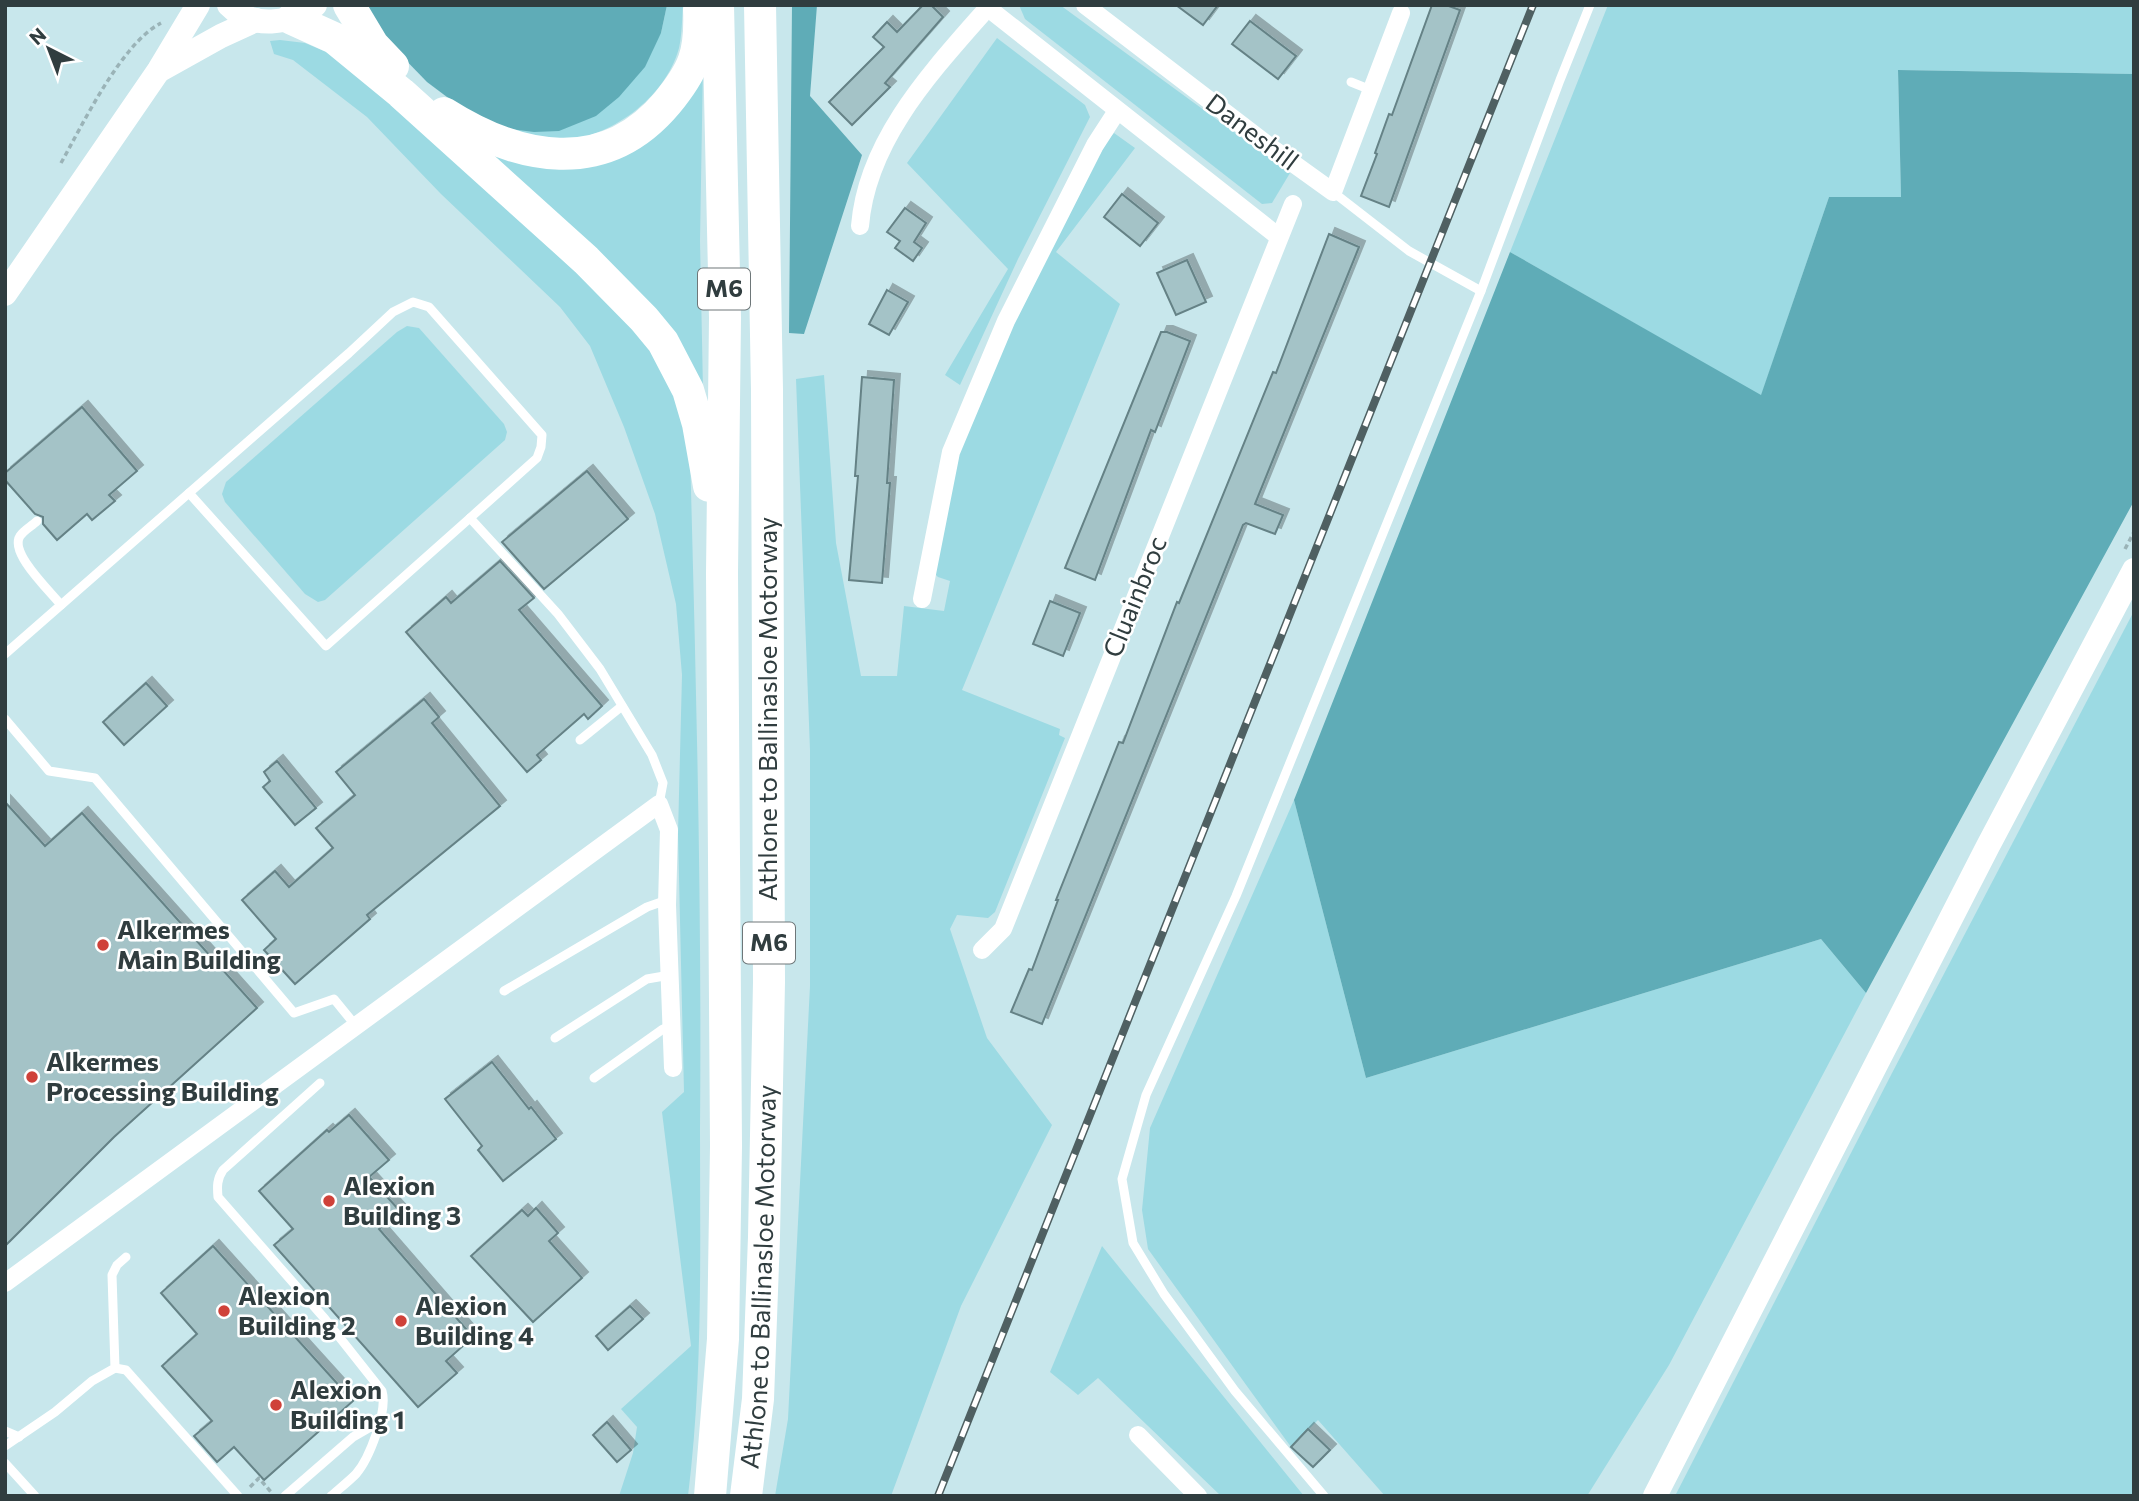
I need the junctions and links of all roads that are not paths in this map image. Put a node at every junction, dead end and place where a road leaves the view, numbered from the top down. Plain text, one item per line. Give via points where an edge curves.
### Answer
1 (198, 5) edge
2 (229, 5) edge
3 (349, 5) edge
4 (699, 5) edge
5 (718, 5) edge
6 (760, 5) edge
7 (1085, 5) edge
8 (1590, 5) edge
9 (989, 6) edge
10 (304, 12) edge
11 (1401, 13) dead end
12 (256, 20) junction
13 (159, 70) junction
14 (1351, 82) dead end
15 (1371, 90) junction
16 (1117, 111) junction
17 (1333, 192) junction
18 (1293, 204) dead end
19 (860, 226) dead end
20 (1279, 237) junction
21 (1481, 291) junction
22 (5, 294) edge
23 (189, 492) junction
24 (470, 518) junction
25 (37, 521) dead end
26 (2134, 570) edge
27 (722, 573) junction
28 (922, 599) dead end
29 (61, 605) junction
30 (5, 654) edge
31 (622, 706) junction
32 (5, 719) edge
33 (580, 740) dead end
34 (659, 804) junction
35 (667, 900) junction
36 (982, 950) dead end
37 (670, 975) junction
38 (504, 990) dead end
39 (672, 1025) junction
40 (356, 1026) junction
41 (555, 1038) dead end
42 (673, 1068) dead end
43 (594, 1078) dead end
44 (320, 1083) dead end
45 (126, 1257) dead end
46 (5, 1283) edge
47 (115, 1368) junction
48 (379, 1422) junction
49 (5, 1431) edge
50 (1138, 1435) dead end
51 (19, 1437) junction
52 (5, 1446) edge
53 (5, 1463) edge
54 (35, 1496) edge
55 (238, 1496) edge
56 (285, 1496) edge
57 (331, 1496) edge
58 (710, 1496) edge
59 (746, 1496) edge
60 (1198, 1496) edge
61 (1324, 1496) edge
62 (1655, 1496) edge

1 - 13 main road
2 - 12 main road
3 - 4 highway via 373,45 442,112 510,146 576,154 610,146 641,129 664,106 694,62
5 - 27 highway, Athlone to Ballinasloe Motorway / M6 via 725,318
6 - 59 highway, Athlone to Ballinasloe Motorway / M6 via 769,982 758,1399
7 - 17 street, Daneshill
8 - 21 lane
9 - 16 street
9 - 19 street via 935,69 886,141 869,180
10 - 12 main road via 268,22
10 - 27 highway via 586,260 663,342 688,390 698,424
11 - 15 street
12 - 13 main road
13 - 22 main road
14 - 15 lane
15 - 17 street
16 - 20 street
16 - 28 street via 1006,321 951,452
17 - 21 lane via 1409,251
18 - 20 street, Cluainbroc
20 - 36 street, Cluainbroc via 1003,929
21 - 61 lane via 1236,896 1146,1094 1122,1179 1133,1243 1164,1294 1235,1391
23 - 24 lane via 326,646
23 - 24 lane via 393,312 413,302 429,307 542,435 537,458
23 - 29 lane
24 - 31 lane via 558,614 600,668
25 - 29 lane via 19,537 17,548
26 - 62 main road
27 - 58 highway, Athlone to Ballinasloe Motorway / M6 via 726,1160 723,1339
29 - 30 lane
31 - 33 lane
31 - 34 lane via 663,783
32 - 40 lane via 49,771 95,778 294,1013 334,999
34 - 35 street via 669,830
34 - 40 street
35 - 37 street
35 - 38 lane via 647,907
37 - 39 street
37 - 41 lane via 647,979
39 - 42 street
39 - 43 lane
40 - 46 street
44 - 48 lane via 223,1170 218,1197 382,1391
45 - 47 lane via 112,1275
47 - 51 lane
47 - 55 lane via 126,1370
48 - 56 lane via 353,1437
48 - 57 lane via 358,1472
49 - 51 lane
50 - 60 street
51 - 52 lane
53 - 54 lane

